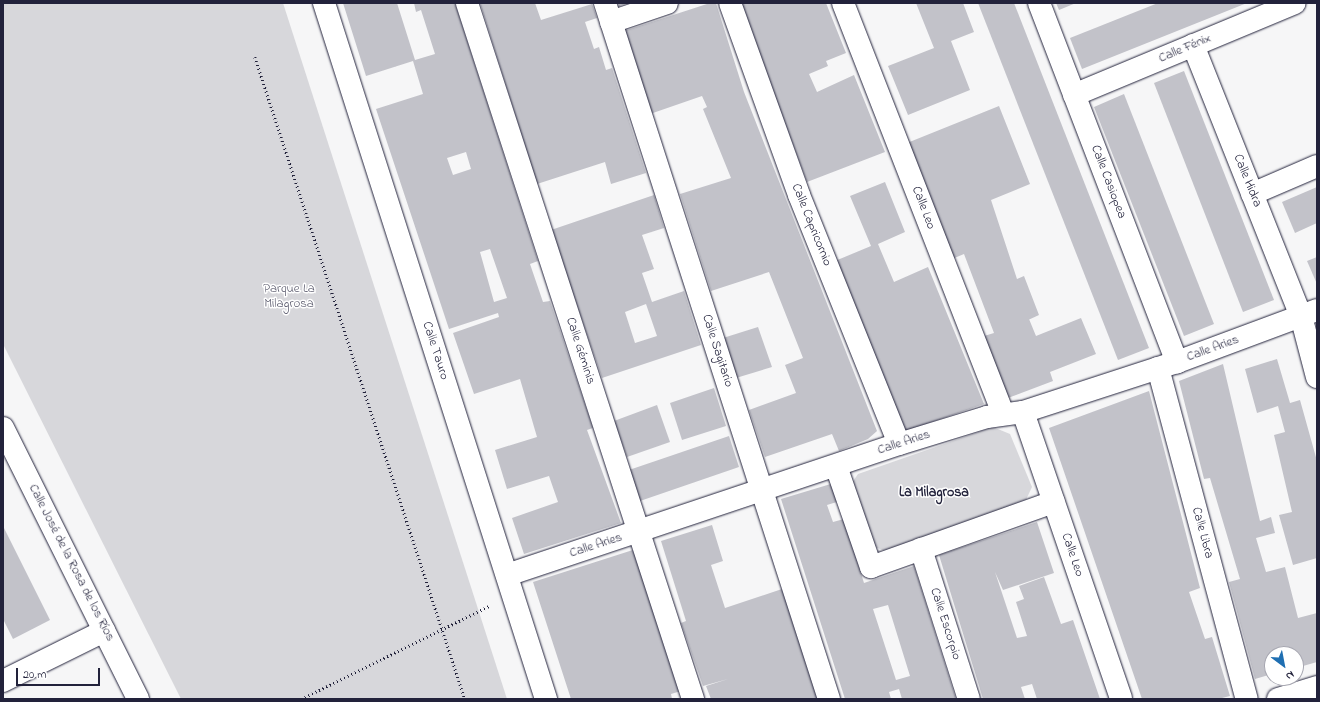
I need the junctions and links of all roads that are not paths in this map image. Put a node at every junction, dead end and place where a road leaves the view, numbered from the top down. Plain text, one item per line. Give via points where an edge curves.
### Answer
1 (324, 3) edge
2 (467, 3) edge
3 (667, 3) edge
4 (730, 3) edge
5 (843, 3) edge
6 (1039, 3) edge
7 (1295, 3) edge
8 (608, 12) edge
9 (1193, 45) junction
10 (1074, 95) junction
11 (1317, 166) edge
12 (1252, 194) junction
13 (1309, 313) edge
14 (1167, 365) junction
15 (1317, 377) edge
16 (1013, 412) junction
17 (3, 428) edge
18 (899, 444) junction
19 (836, 466) junction
20 (761, 490) junction
21 (1054, 502) junction
22 (639, 532) junction
23 (921, 549) junction
24 (510, 585) junction
25 (104, 631) junction
26 (3, 681) edge
27 (1317, 687) edge
28 (138, 699) edge
29 (546, 699) edge
30 (693, 699) edge
31 (829, 699) edge
32 (969, 699) edge
33 (1121, 699) edge
34 (1247, 699) edge
35 (1278, 699) edge

1 - 24 street, Calle Tauro
2 - 22 street, Calle Géminis
3 - 8 street
4 - 18 street, Calle Capricornio via 799,195
5 - 16 street, Calle Leo
6 - 10 street, Calle Casiopea
7 - 9 street, Calle Fénix
8 - 20 street, Calle Sagitario
9 - 10 street, Calle Fénix
9 - 12 street, Calle Hidra
10 - 14 street, Calle Casiopea
11 - 12 street
12 - 13 street, Calle Hidra
13 - 14 street, Calle Aries
13 - 15 street, Calle Hidra
14 - 16 street, Calle Aries
14 - 34 street, Calle Libra
16 - 18 street, Calle Aries
16 - 21 street, Calle Leo
17 - 25 street, Calle José de la Rosa de los Ríos
18 - 19 street, Calle Aries
19 - 20 street, Calle Aries
19 - 23 street via 871,567
20 - 22 street, Calle Aries
20 - 31 street, Calle Sagitario
21 - 23 street
21 - 33 street, Calle Leo
22 - 24 street, Calle Aries
22 - 30 street, Calle Géminis
23 - 32 street, Calle Escorpio
24 - 29 street, Calle Tauro
25 - 26 street
25 - 28 street, Calle José de la Rosa de los Ríos
27 - 35 street

